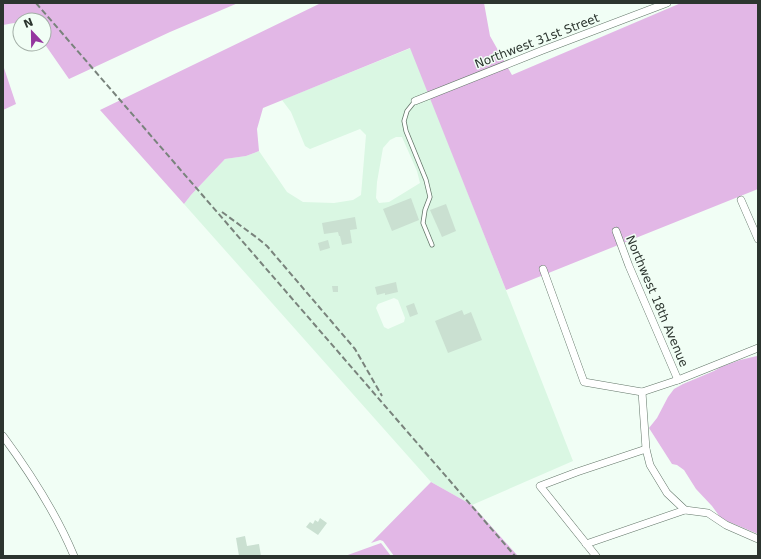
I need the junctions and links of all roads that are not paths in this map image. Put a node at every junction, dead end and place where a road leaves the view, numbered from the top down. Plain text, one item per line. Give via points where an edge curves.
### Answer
1 (667, 3) edge
2 (416, 101) joint
3 (741, 200) dead end
4 (616, 231) dead end
5 (758, 239) edge
6 (432, 245) dead end
7 (543, 269) dead end
8 (758, 348) edge
9 (678, 380) junction
10 (642, 392) junction
11 (3, 436) edge
12 (646, 449) junction
13 (685, 510) junction
14 (758, 539) edge
15 (586, 544) junction
16 (74, 556) edge
17 (596, 556) edge

1 - 2 street, Northwest 31st Street
2 - 6 lane via 407,111 404,121 430,197 423,223
3 - 5 street
4 - 9 street, Northwest 18th Avenue
7 - 10 street via 584,382
8 - 9 street
9 - 10 street
10 - 12 street
11 - 16 street via 45,499
12 - 13 street via 650,466 667,493
12 - 15 street via 540,486
13 - 14 street via 708,513 726,525
13 - 15 street
15 - 17 street

